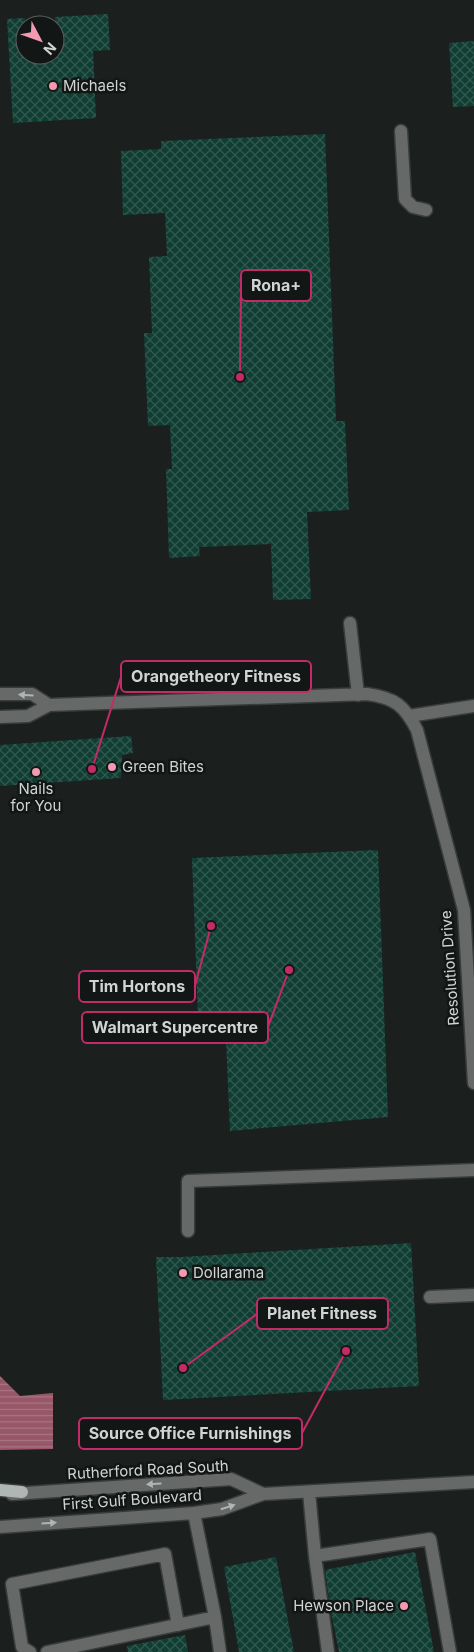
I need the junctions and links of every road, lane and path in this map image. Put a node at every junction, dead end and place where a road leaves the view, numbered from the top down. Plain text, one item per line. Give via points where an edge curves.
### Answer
1 (401, 131) dead end
2 (426, 210) dead end
3 (350, 623) dead end
4 (0, 694) edge
5 (358, 695) junction
6 (49, 705) junction
7 (474, 706) edge
8 (410, 716) junction
9 (0, 717) edge
10 (470, 959) edge
11 (474, 1083) edge
12 (474, 1170) edge
13 (188, 1232) dead end
14 (474, 1295) edge
15 (430, 1297) dead end
16 (474, 1482) edge
17 (0, 1490) edge
18 (22, 1492) junction
19 (309, 1492) junction
20 (263, 1494) junction
21 (0, 1496) edge
22 (194, 1513) junction
23 (0, 1527) edge
24 (314, 1556) junction
25 (215, 1617) junction
26 (178, 1624) junction
27 (30, 1652) edge
28 (47, 1652) edge
29 (220, 1652) edge
30 (328, 1652) edge
31 (450, 1652) edge

1 - 2 street via 405,199
3 - 5 street
6 -> 4 street, Resolution Drive via 32,694
5 - 6 street, Resolution Drive
5 - 8 street, Resolution Drive via 383,696
6 - 9 street, Resolution Drive via 28,716
7 - 8 street
8 - 10 street, Resolution Drive via 417,730 464,910
10 - 11 street, Resolution Drive
12 - 13 street via 188,1181
14 - 15 street
16 - 19 street, Rutherford Road South
17 - 18 main road
20 -> 18 street, Rutherford Road South via 231,1479
18 - 21 street, Rutherford Road South
19 - 20 street, Rutherford Road South
19 - 24 street
22 -> 20 street, First Gulf Boulevard via 222,1509
23 -> 22 street, First Gulf Boulevard
22 - 25 street
24 - 30 street
24 - 31 street via 430,1538
25 - 26 street
25 - 29 street
26 - 27 street via 165,1554 12,1584 22,1648
26 - 28 street

